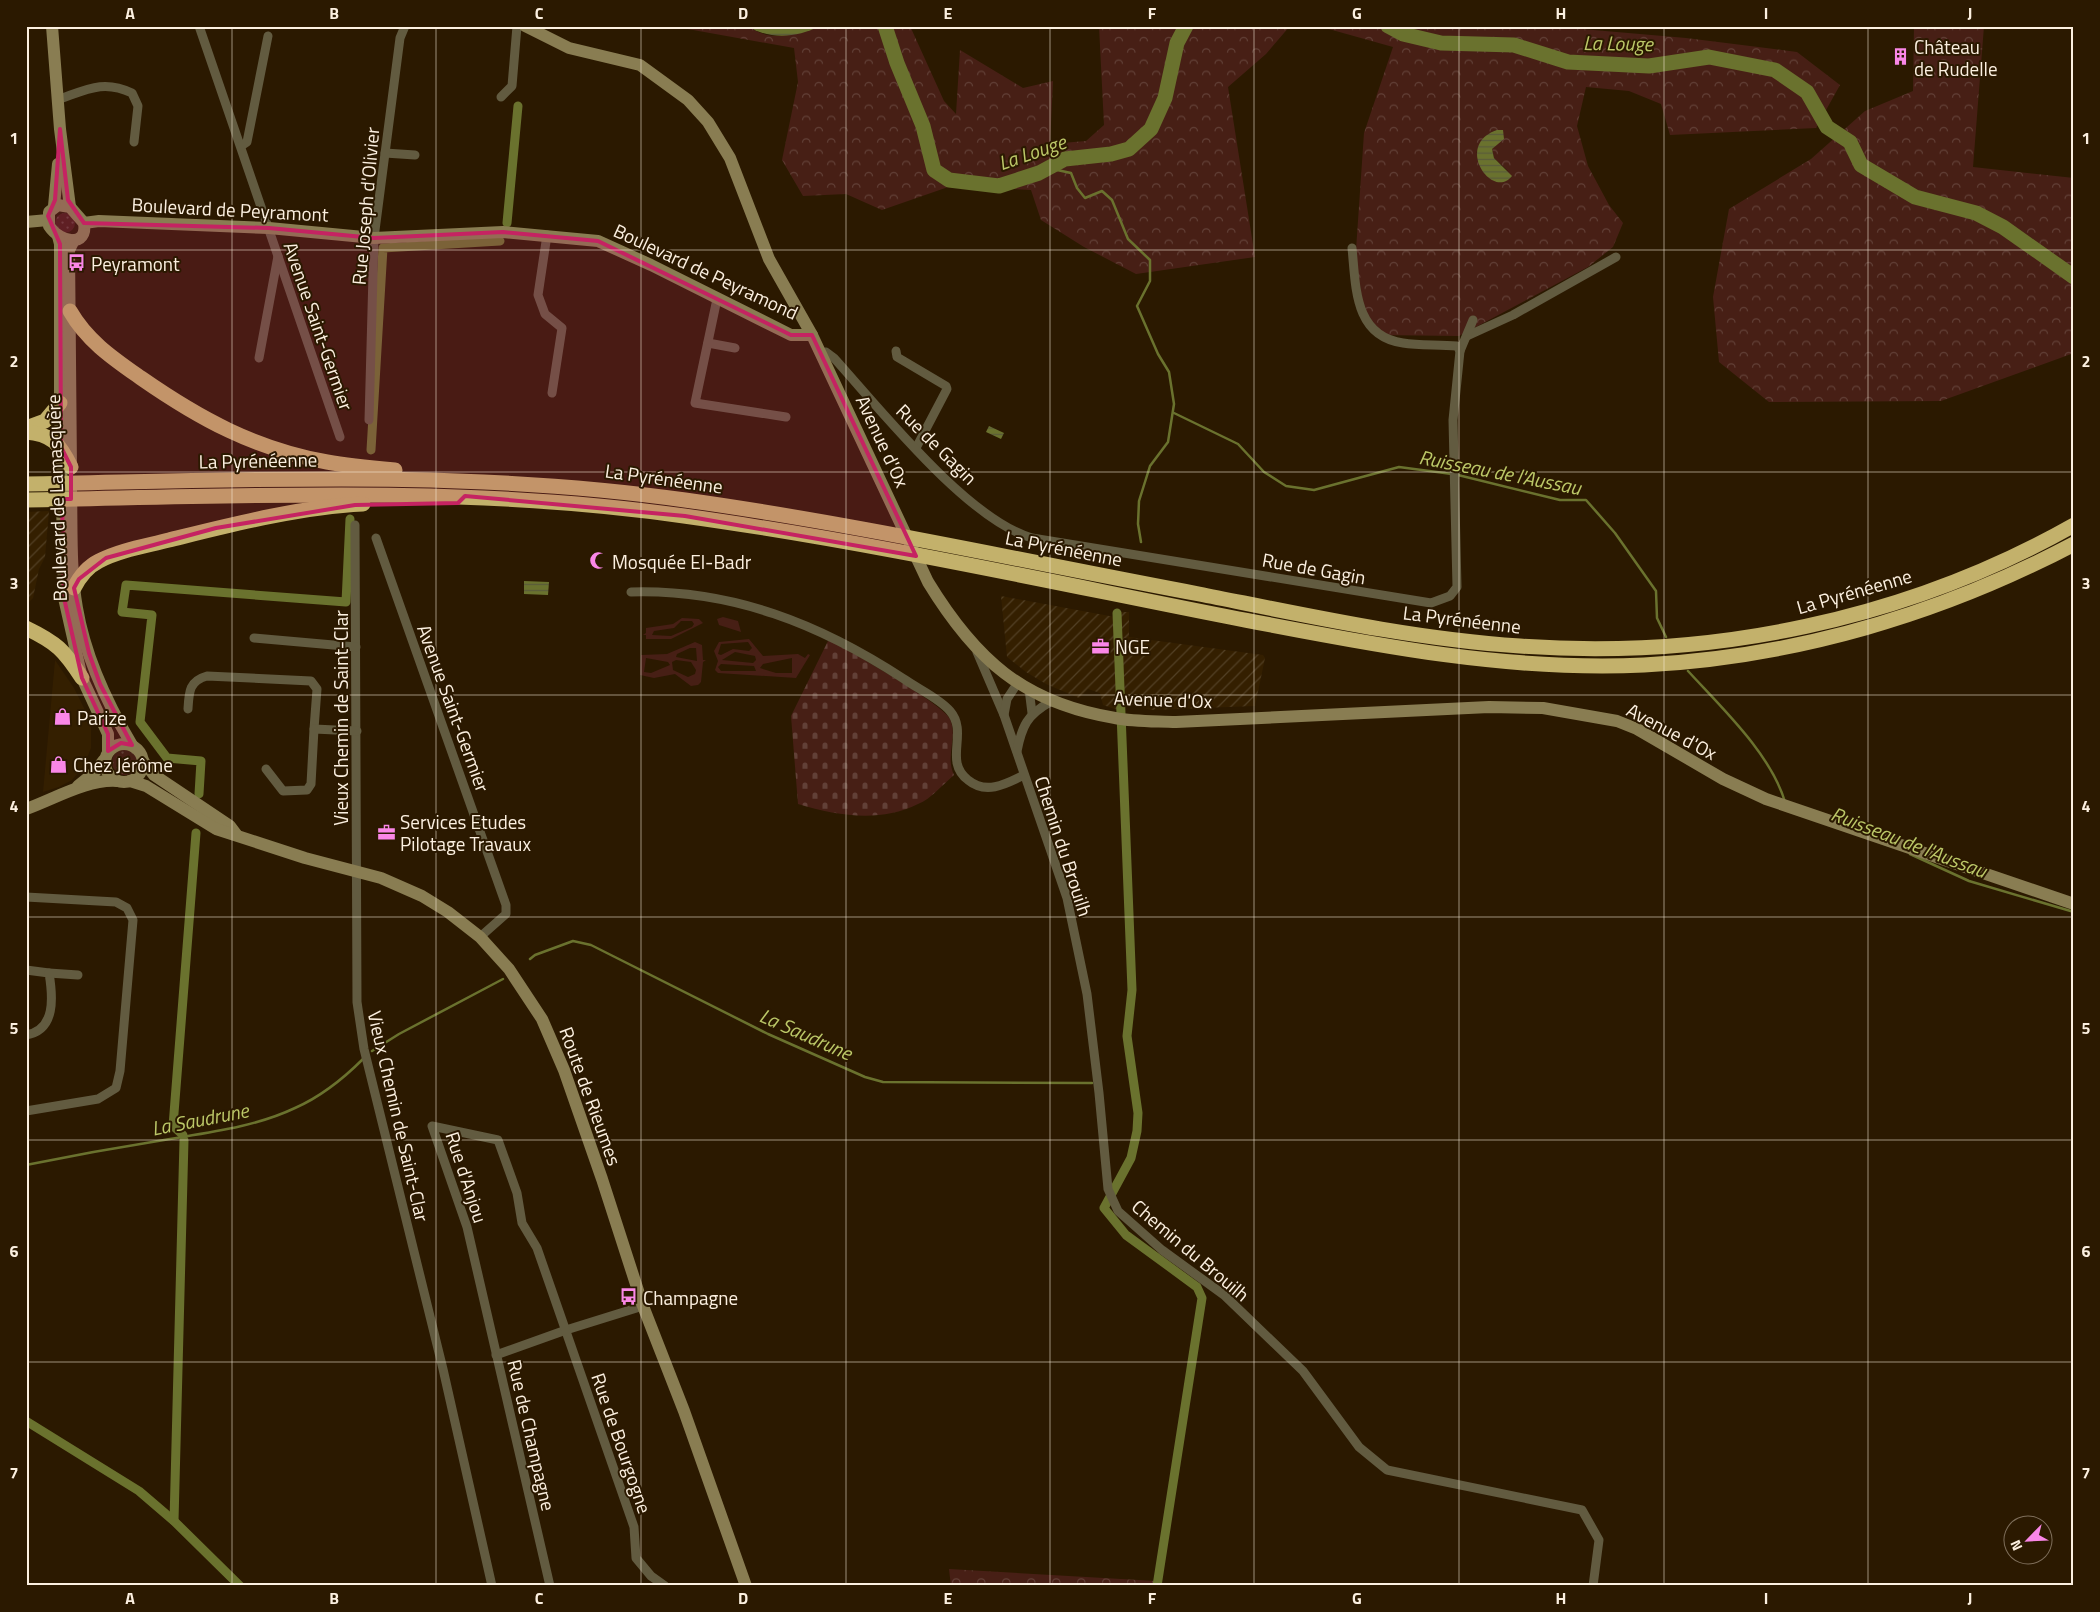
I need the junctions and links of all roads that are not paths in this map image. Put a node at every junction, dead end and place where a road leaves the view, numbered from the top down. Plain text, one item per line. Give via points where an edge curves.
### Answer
1 (52, 26) edge
2 (199, 26) edge
3 (405, 26) edge
4 (517, 26) edge
5 (525, 26) edge
6 (268, 36) dead end
7 (501, 97) dead end
8 (58, 100) junction
9 (60, 128) junction
10 (134, 142) dead end
11 (241, 146) junction
12 (385, 153) junction
13 (415, 155) dead end
14 (54, 206) junction
15 (70, 207) junction
16 (48, 220) junction
17 (26, 222) edge
18 (84, 223) junction
19 (269, 228) junction
20 (547, 235) junction
21 (58, 236) junction
22 (374, 238) junction
23 (74, 240) junction
24 (1352, 248) dead end
25 (278, 256) junction
26 (1616, 256) dead end
27 (717, 299) junction
28 (70, 311) junction
29 (1473, 320) dead end
30 (812, 335) junction
31 (1467, 336) junction
32 (708, 342) junction
33 (735, 348) dead end
34 (896, 352) dead end
35 (1460, 352) junction
36 (821, 353) junction
37 (259, 358) dead end
38 (552, 393) dead end
39 (60, 403) junction
40 (786, 417) dead end
41 (369, 420) dead end
42 (26, 428) edge
43 (26, 432) edge
44 (340, 437) dead end
45 (62, 447) junction
46 (916, 448) junction
47 (66, 467) junction
48 (422, 479) junction
49 (26, 484) edge
50 (465, 496) junction
51 (26, 500) edge
52 (67, 513) junction
53 (355, 525) dead end
54 (2074, 525) edge
55 (376, 538) dead end
56 (2074, 544) edge
57 (74, 588) junction
58 (631, 592) dead end
59 (26, 628) edge
60 (254, 638) dead end
61 (356, 646) junction
62 (976, 650) junction
63 (82, 678) junction
64 (1017, 684) junction
65 (1029, 689) junction
66 (1050, 702) junction
67 (188, 709) dead end
68 (1032, 713) junction
69 (1004, 715) junction
70 (314, 729) junction
71 (357, 731) junction
72 (132, 745) junction
73 (1016, 752) junction
74 (106, 756) junction
75 (143, 761) junction
76 (266, 769) dead end
77 (1024, 775) junction
78 (117, 781) junction
79 (130, 781) junction
80 (66, 794) junction
81 (26, 809) edge
82 (236, 834) junction
83 (355, 870) junction
84 (26, 897) edge
85 (2074, 904) edge
86 (480, 937) junction
87 (26, 970) edge
88 (49, 973) junction
89 (78, 974) dead end
90 (26, 1035) edge
91 (26, 1111) edge
92 (643, 1306) junction
93 (566, 1330) junction
94 (496, 1355) junction
95 (728, 1537) junction
96 (492, 1586) edge
97 (550, 1586) edge
98 (666, 1586) edge
99 (741, 1586) edge
100 (746, 1586) edge
101 (1593, 1586) edge

1 - 8 street
2 - 11 street, Avenue Saint-Germier
3 - 12 street, Rue Joseph d'Olivier via 400,38
4 - 7 street via 512,86
5 - 30 street, Avenue d'Ox via 569,48 640,65 688,100 708,122 730,158 769,259
6 - 11 street via 247,142
8 - 9 street
8 - 10 street via 100,85 118,86 132,92 138,106
9 - 14 street
9 - 15 street
11 - 19 street, Avenue Saint-Germier
12 - 13 street
12 - 22 street, Rue Joseph d'Olivier
14 - 15 street
14 - 16 street
15 - 18 street
16 - 17 street
16 - 21 street
18 - 19 street, Boulevard de Peyramont
18 - 23 street via 83,232
19 - 22 street, Boulevard de Peyramont
19 - 25 street, Avenue Saint-Germier
20 - 22 street, Boulevard de Peyramond via 503,232
20 - 27 street, Boulevard de Peyramond via 598,241 651,264
20 - 38 street via 538,296 545,314 562,328
21 - 23 street
21 - 39 street, Boulevard de Lamasquère
22 - 41 street, Rue Joseph d'Olivier
23 - 28 street, Boulevard de Lamasquère via 69,250
24 - 35 street via 1357,296 1363,318 1386,339 1404,344 1457,346
25 - 37 street
25 - 44 street, Avenue Saint-Germier
26 - 31 street via 1513,315
27 - 30 street, Boulevard de Peyramond via 790,335
27 - 32 street
28 - 47 street, Boulevard de Lamasquère
28 - 48 highway via 97,346 188,411 214,424 244,438 299,456 400,471
29 - 31 street, Rue de Gagin
30 - 36 street, Avenue d'Ox
31 - 35 street, Rue de Gagin
32 - 33 street
32 - 40 street via 695,403
34 - 46 street via 897,357 948,389
35 - 46 street, Rue de Gagin via 1453,420 1457,587 1450,596 1426,604 1020,535 1011,532 966,497
36 - 46 street, Rue de Gagin via 826,352 834,358
36 - 62 street, Avenue d'Ox via 928,582 951,619
39 - 42 highway via 45,421
39 - 45 street, Boulevard de Lamasquère
43 - 45 highway via 42,434
45 - 47 highway
47 - 52 street, Boulevard de Lamasquère
48 - 49 highway, La Pyrénéenne
48 - 54 highway, La Pyrénéenne via 536,483 687,500 849,527 1399,632 1518,646 1585,649 1639,649 1740,639 1857,614 1966,577
50 - 51 highway, La Pyrénéenne
50 - 56 highway, La Pyrénéenne via 552,501 685,516 1329,636 1455,656 1577,665 1697,661 1806,643 1861,630 1970,593
50 - 57 highway via 458,502 345,506 216,528 106,558 83,573
52 - 57 street, Boulevard de Lamasquère
52 - 63 street, Boulevard de Lamasquère via 64,598
53 - 61 street, Vieux Chemin de Saint-Clar
55 - 86 street, Avenue Saint-Germier via 506,905 506,914
57 - 72 street, Boulevard de Lamasquère via 80,625 100,684
58 - 77 street via 688,594 745,604 815,628 867,655 948,709 957,723 956,762 967,780 993,788
59 - 63 highway via 66,652
60 - 61 street
61 - 71 street, Vieux Chemin de Saint-Clar
62 - 64 street, Avenue d'Ox
62 - 69 street, Chemin du Brouilh
63 - 74 street, Boulevard de Lamasquère via 108,734
64 - 65 street, Avenue d'Ox
64 - 69 street via 1007,699
65 - 66 street, Avenue d'Ox
65 - 68 street
66 - 68 street
66 - 85 street, Avenue d'Ox via 1121,719 1176,722 1488,707 1543,708 1617,721 1637,728 1723,779 1776,802
67 - 70 street via 193,682 207,676 311,681 317,689
68 - 73 street via 1021,733
69 - 73 street, Chemin du Brouilh
70 - 71 street
70 - 76 street via 311,784 307,790 283,791
71 - 83 street, Vieux Chemin de Saint-Clar
72 - 74 street via 121,743
72 - 75 street via 140,751
73 - 77 street, Chemin du Brouilh
74 - 78 street via 106,770
74 - 80 street via 94,773
75 - 79 street via 139,776
75 - 82 street, Route de Rieumes via 154,775 230,826
77 - 101 street, Chemin du Brouilh via 1067,898 1083,974 1108,1189 1113,1203 1131,1225 1224,1295 1303,1371 1359,1447 1387,1470 1582,1510 1599,1540
78 - 79 street
78 - 80 street via 100,782
79 - 82 street, Route de Rieumes via 146,786 216,829
80 - 81 street
82 - 83 street, Route de Rieumes via 305,858
83 - 86 street, Route de Rieumes via 422,896
83 - 96 street, Vieux Chemin de Saint-Clar via 357,1002 364,1048 443,1369
84 - 91 street via 116,902 127,908 133,920 116,1088 98,1098
86 - 92 street, Route de Rieumes via 524,988 554,1044
87 - 88 street
88 - 89 street
88 - 90 street via 53,994 49,1020 40,1031
92 - 93 street, Rue de Champagne
92 - 95 street, Route de Rieumes
93 - 94 street, Rue de Champagne
93 - 94 street, Rue d'Anjou via 537,1248 522,1222 517,1193 498,1140 432,1126 467,1227
93 - 98 street, Rue de Bourgogne via 634,1527 636,1558 651,1576
94 - 97 street, Rue de Champagne
95 - 99 street, Route de Rieumes
95 - 100 street, Route de Rieumes

